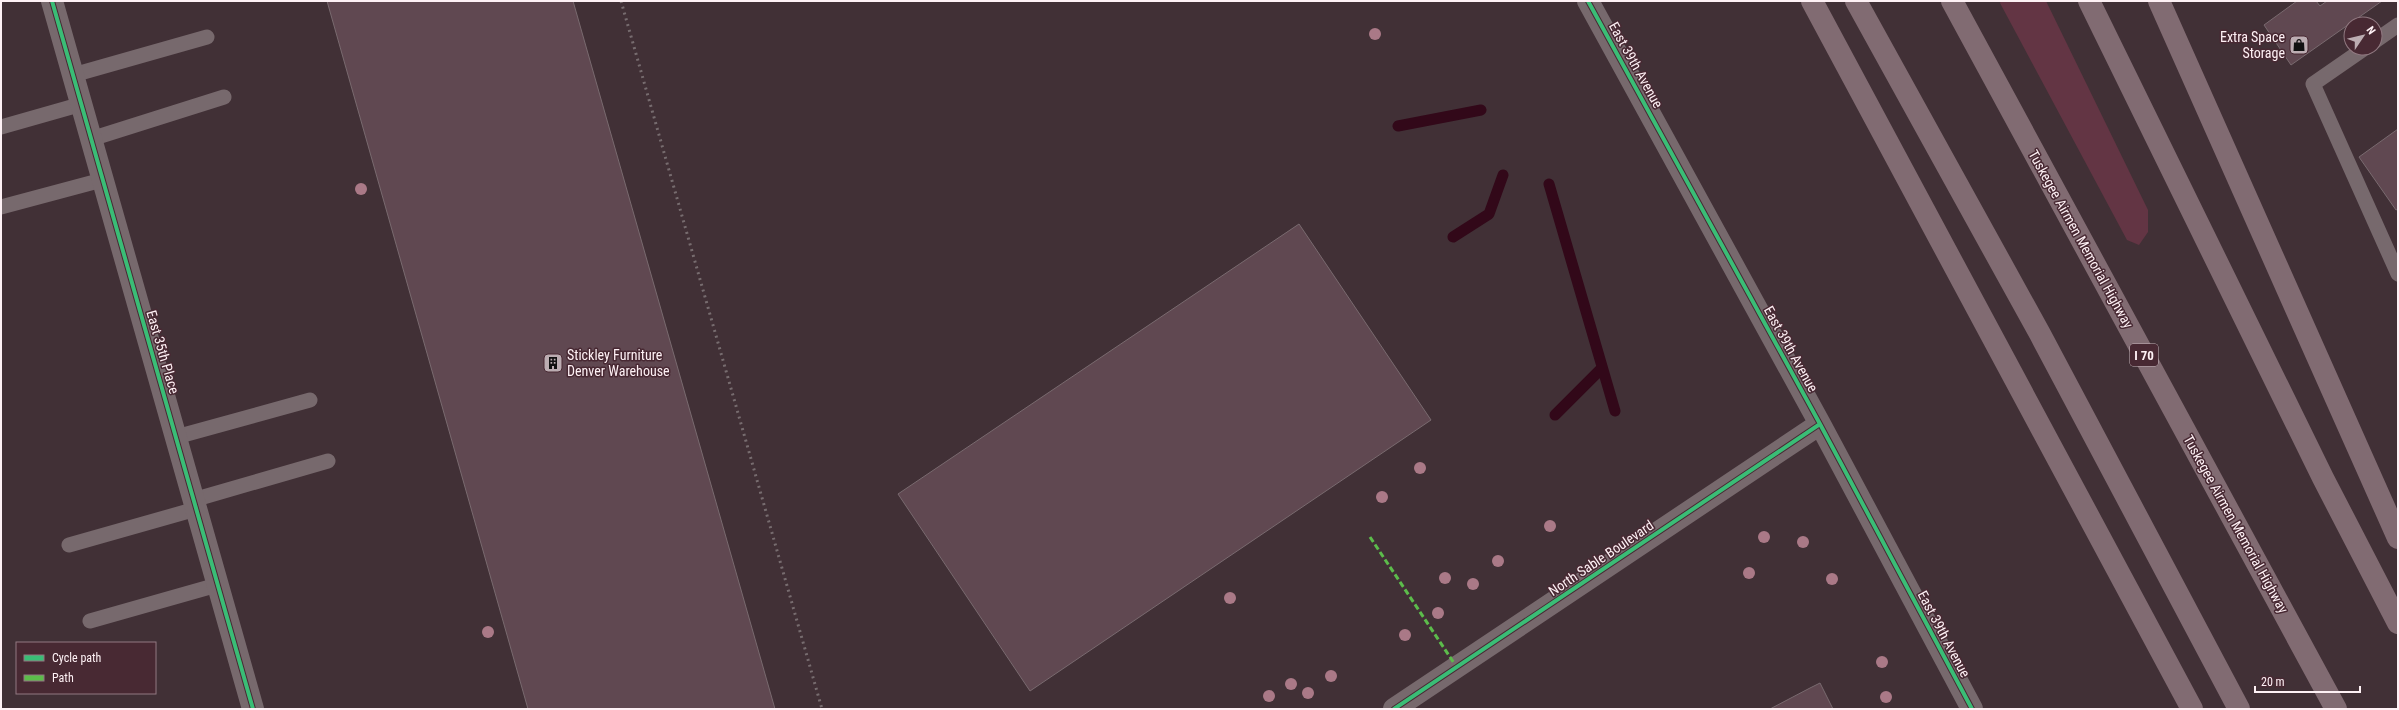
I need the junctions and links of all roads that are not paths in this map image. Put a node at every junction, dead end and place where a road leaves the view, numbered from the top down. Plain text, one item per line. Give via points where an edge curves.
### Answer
1 (52, 1) edge
2 (1588, 1) edge
3 (1812, 1) edge
4 (1856, 1) edge
5 (1952, 1) edge
6 (2089, 1) edge
7 (2159, 1) edge
8 (2398, 25) edge
9 (2383, 35) edge
10 (207, 37) dead end
11 (2353, 56) edge
12 (73, 76) junction
13 (224, 98) dead end
14 (82, 104) junction
15 (1, 126) edge
16 (91, 139) junction
17 (102, 180) junction
18 (1, 207) edge
19 (2398, 274) edge
20 (310, 400) dead end
21 (1820, 424) junction
22 (176, 437) junction
23 (328, 461) dead end
24 (195, 505) junction
25 (2398, 538) edge
26 (69, 545) dead end
27 (218, 585) junction
28 (90, 621) dead end
29 (2398, 623) edge
30 (253, 709) edge
31 (1394, 709) edge
32 (1972, 709) edge
33 (2192, 709) edge
34 (2239, 709) edge
35 (2336, 709) edge

1 - 12 street, East 35th Place
2 - 21 street, East 39th Avenue
3 - 33 highway
4 - 34 highway via 2040,334
5 - 35 highway, Tuskegee Airmen Memorial Highway / I 70
6 - 29 highway
7 - 25 highway
8 - 9 lane
10 - 12 lane
11 - 19 lane via 2312,84
12 - 14 street, East 35th Place
13 - 16 lane
14 - 15 lane
14 - 16 street, East 35th Place
16 - 17 street, East 35th Place
17 - 18 lane
17 - 22 street, East 35th Place
20 - 22 lane
21 - 31 street, North Sable Boulevard
21 - 32 street, East 39th Avenue
22 - 24 street, East 35th Place
23 - 24 lane
24 - 26 lane
24 - 27 street, East 35th Place
27 - 28 lane
27 - 30 street, East 35th Place

